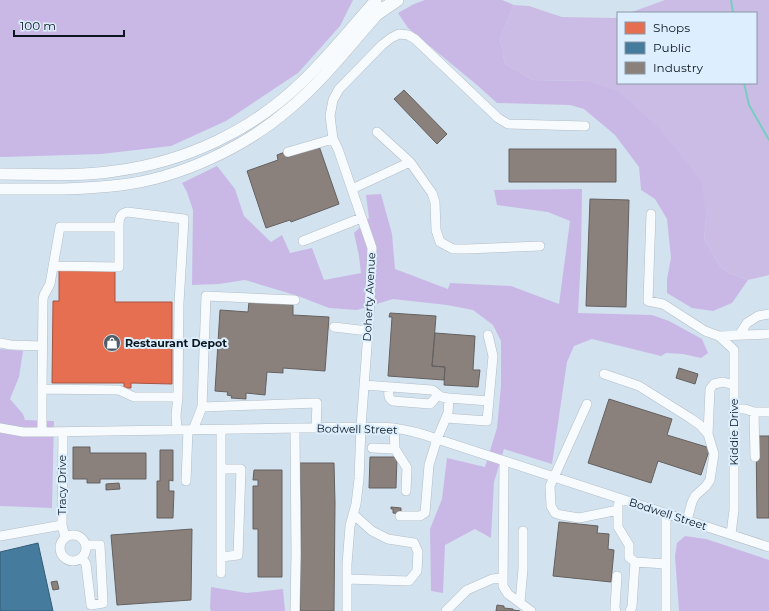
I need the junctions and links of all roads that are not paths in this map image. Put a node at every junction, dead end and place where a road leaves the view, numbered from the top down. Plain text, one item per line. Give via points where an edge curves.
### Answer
1 (390, 0) edge
2 (397, 0) edge
3 (377, 6) edge
4 (585, 126) dead end
5 (377, 132) dead end
6 (333, 139) junction
7 (288, 152) dead end
8 (410, 162) junction
9 (0, 174) edge
10 (0, 189) edge
11 (352, 189) junction
12 (651, 214) dead end
13 (361, 218) junction
14 (119, 227) junction
15 (303, 241) dead end
16 (540, 246) dead end
17 (53, 266) junction
18 (295, 300) dead end
19 (769, 314) edge
20 (334, 327) dead end
21 (368, 331) junction
22 (769, 334) edge
23 (488, 335) dead end
24 (739, 335) junction
25 (719, 336) junction
26 (0, 343) edge
27 (42, 346) junction
28 (604, 374) dead end
29 (364, 385) junction
30 (734, 385) junction
31 (389, 387) junction
32 (42, 389) junction
33 (438, 395) junction
34 (178, 397) junction
35 (449, 398) junction
36 (489, 401) junction
37 (587, 404) dead end
38 (202, 407) junction
39 (734, 410) junction
40 (754, 412) junction
41 (769, 412) edge
42 (446, 418) junction
43 (361, 427) junction
44 (0, 428) edge
45 (316, 428) junction
46 (394, 428) junction
47 (295, 429) junction
48 (176, 430) junction
49 (190, 430) junction
50 (221, 430) junction
51 (42, 432) junction
52 (63, 432) junction
53 (708, 434) junction
54 (437, 439) junction
55 (372, 448) dead end
56 (395, 449) junction
57 (755, 457) dead end
58 (504, 461) junction
59 (221, 469) junction
60 (554, 477) junction
61 (186, 481) dead end
62 (406, 491) dead end
63 (618, 498) junction
64 (618, 510) junction
65 (666, 513) junction
66 (353, 514) junction
67 (400, 516) dead end
68 (687, 520) junction
69 (62, 524) junction
70 (523, 531) dead end
71 (731, 534) junction
72 (0, 536) edge
73 (65, 537) junction
74 (86, 545) junction
75 (769, 546) edge
76 (221, 557) junction
77 (82, 558) junction
78 (635, 562) junction
79 (666, 564) junction
80 (221, 573) dead end
81 (617, 576) dead end
82 (502, 578) junction
83 (347, 579) junction
84 (520, 602) junction
85 (295, 611) edge
86 (347, 611) edge
87 (446, 611) edge
88 (531, 611) edge
89 (616, 611) edge
90 (630, 611) edge
91 (666, 611) edge

1 - 3 main road
2 - 3 highway
3 - 9 main road via 293,90 262,115 216,142 166,161 114,172
3 - 10 main road via 318,81 290,109 258,133 223,152 173,173 122,185 96,188
4 - 6 street, Doherty Avenue via 508,124 498,118 415,39 399,34 382,45 339,89 333,100 330,116
5 - 8 street
6 - 7 street
6 - 11 street, Doherty Avenue
8 - 11 street
8 - 16 street via 434,198 436,230 440,242 452,248 467,249
11 - 13 street, Doherty Avenue
12 - 25 street via 648,301 663,304 705,332
13 - 15 street
13 - 21 street, Doherty Avenue via 372,248
14 - 17 street via 60,227
14 - 17 street via 120,267
14 - 34 street via 120,216 127,212 184,218 178,303
17 - 27 street via 50,284 43,297
18 - 38 street via 206,296
19 - 24 street via 758,316 747,323
20 - 21 street
21 - 29 street, Doherty Avenue
22 - 24 street
23 - 36 street via 493,356
24 - 25 street
25 - 30 street, Kiddie Drive via 734,350
26 - 27 street
27 - 32 street
28 - 53 street via 640,386 700,425
29 - 31 street
29 - 43 street, Doherty Avenue
30 - 39 street, Kiddie Drive
30 - 53 street via 723,382 714,384 710,389
31 - 33 street via 432,390
31 - 33 street via 389,397 393,401 430,404
32 - 34 street via 119,390 134,397
32 - 51 street
33 - 35 street
34 - 48 street
35 - 36 street
35 - 42 street
36 - 42 street via 488,421
37 - 60 street
38 - 45 street via 316,403
38 - 49 street
39 - 40 street
39 - 71 street, Kiddie Drive via 734,510
40 - 41 street
40 - 57 street
42 - 54 street
43 - 45 street, Bodwell Street
43 - 46 street, Bodwell Street
43 - 66 street, Doherty Avenue via 358,485
44 - 51 street, Bodwell Street
45 - 47 street, Bodwell Street
46 - 54 street, Bodwell Street
46 - 56 street
47 - 50 street, Bodwell Street
47 - 85 street
48 - 49 street, Bodwell Street
48 - 52 street, Bodwell Street
49 - 50 street, Bodwell Street
49 - 61 street
50 - 59 street
51 - 52 street, Bodwell Street
52 - 69 street, Tracy Drive
53 - 68 street via 714,454 710,480 695,496
54 - 58 street, Bodwell Street
54 - 67 street via 429,465 426,513 420,516
55 - 56 street
56 - 62 street via 407,468
58 - 60 street, Bodwell Street
58 - 82 street
59 - 76 street
59 - 76 street via 242,469 238,555
60 - 63 street, Bodwell Street
60 - 64 street via 550,486 551,506 555,513 579,518
63 - 64 street
63 - 65 street, Bodwell Street
64 - 78 street via 618,527 629,545 629,558
65 - 68 street, Bodwell Street
65 - 79 street
66 - 83 street, Doherty Avenue
66 - 83 street via 372,531 388,539 414,543 418,552 418,572 409,581
68 - 71 street, Bodwell Street
69 - 72 street
69 - 73 street, Tracy Drive
70 - 84 street
71 - 75 street, Bodwell Street
73 - 74 street via 78,535
73 - 77 street, Tracy Drive via 60,544 60,553 70,561
74 - 77 street
74 - 77 street via 100,545 103,603 91,605 86,564
76 - 80 street
78 - 79 street
78 - 90 street
79 - 91 street
81 - 89 street
82 - 84 street via 508,594
82 - 87 street via 492,579 467,590
83 - 86 street, Doherty Avenue
84 - 88 street

